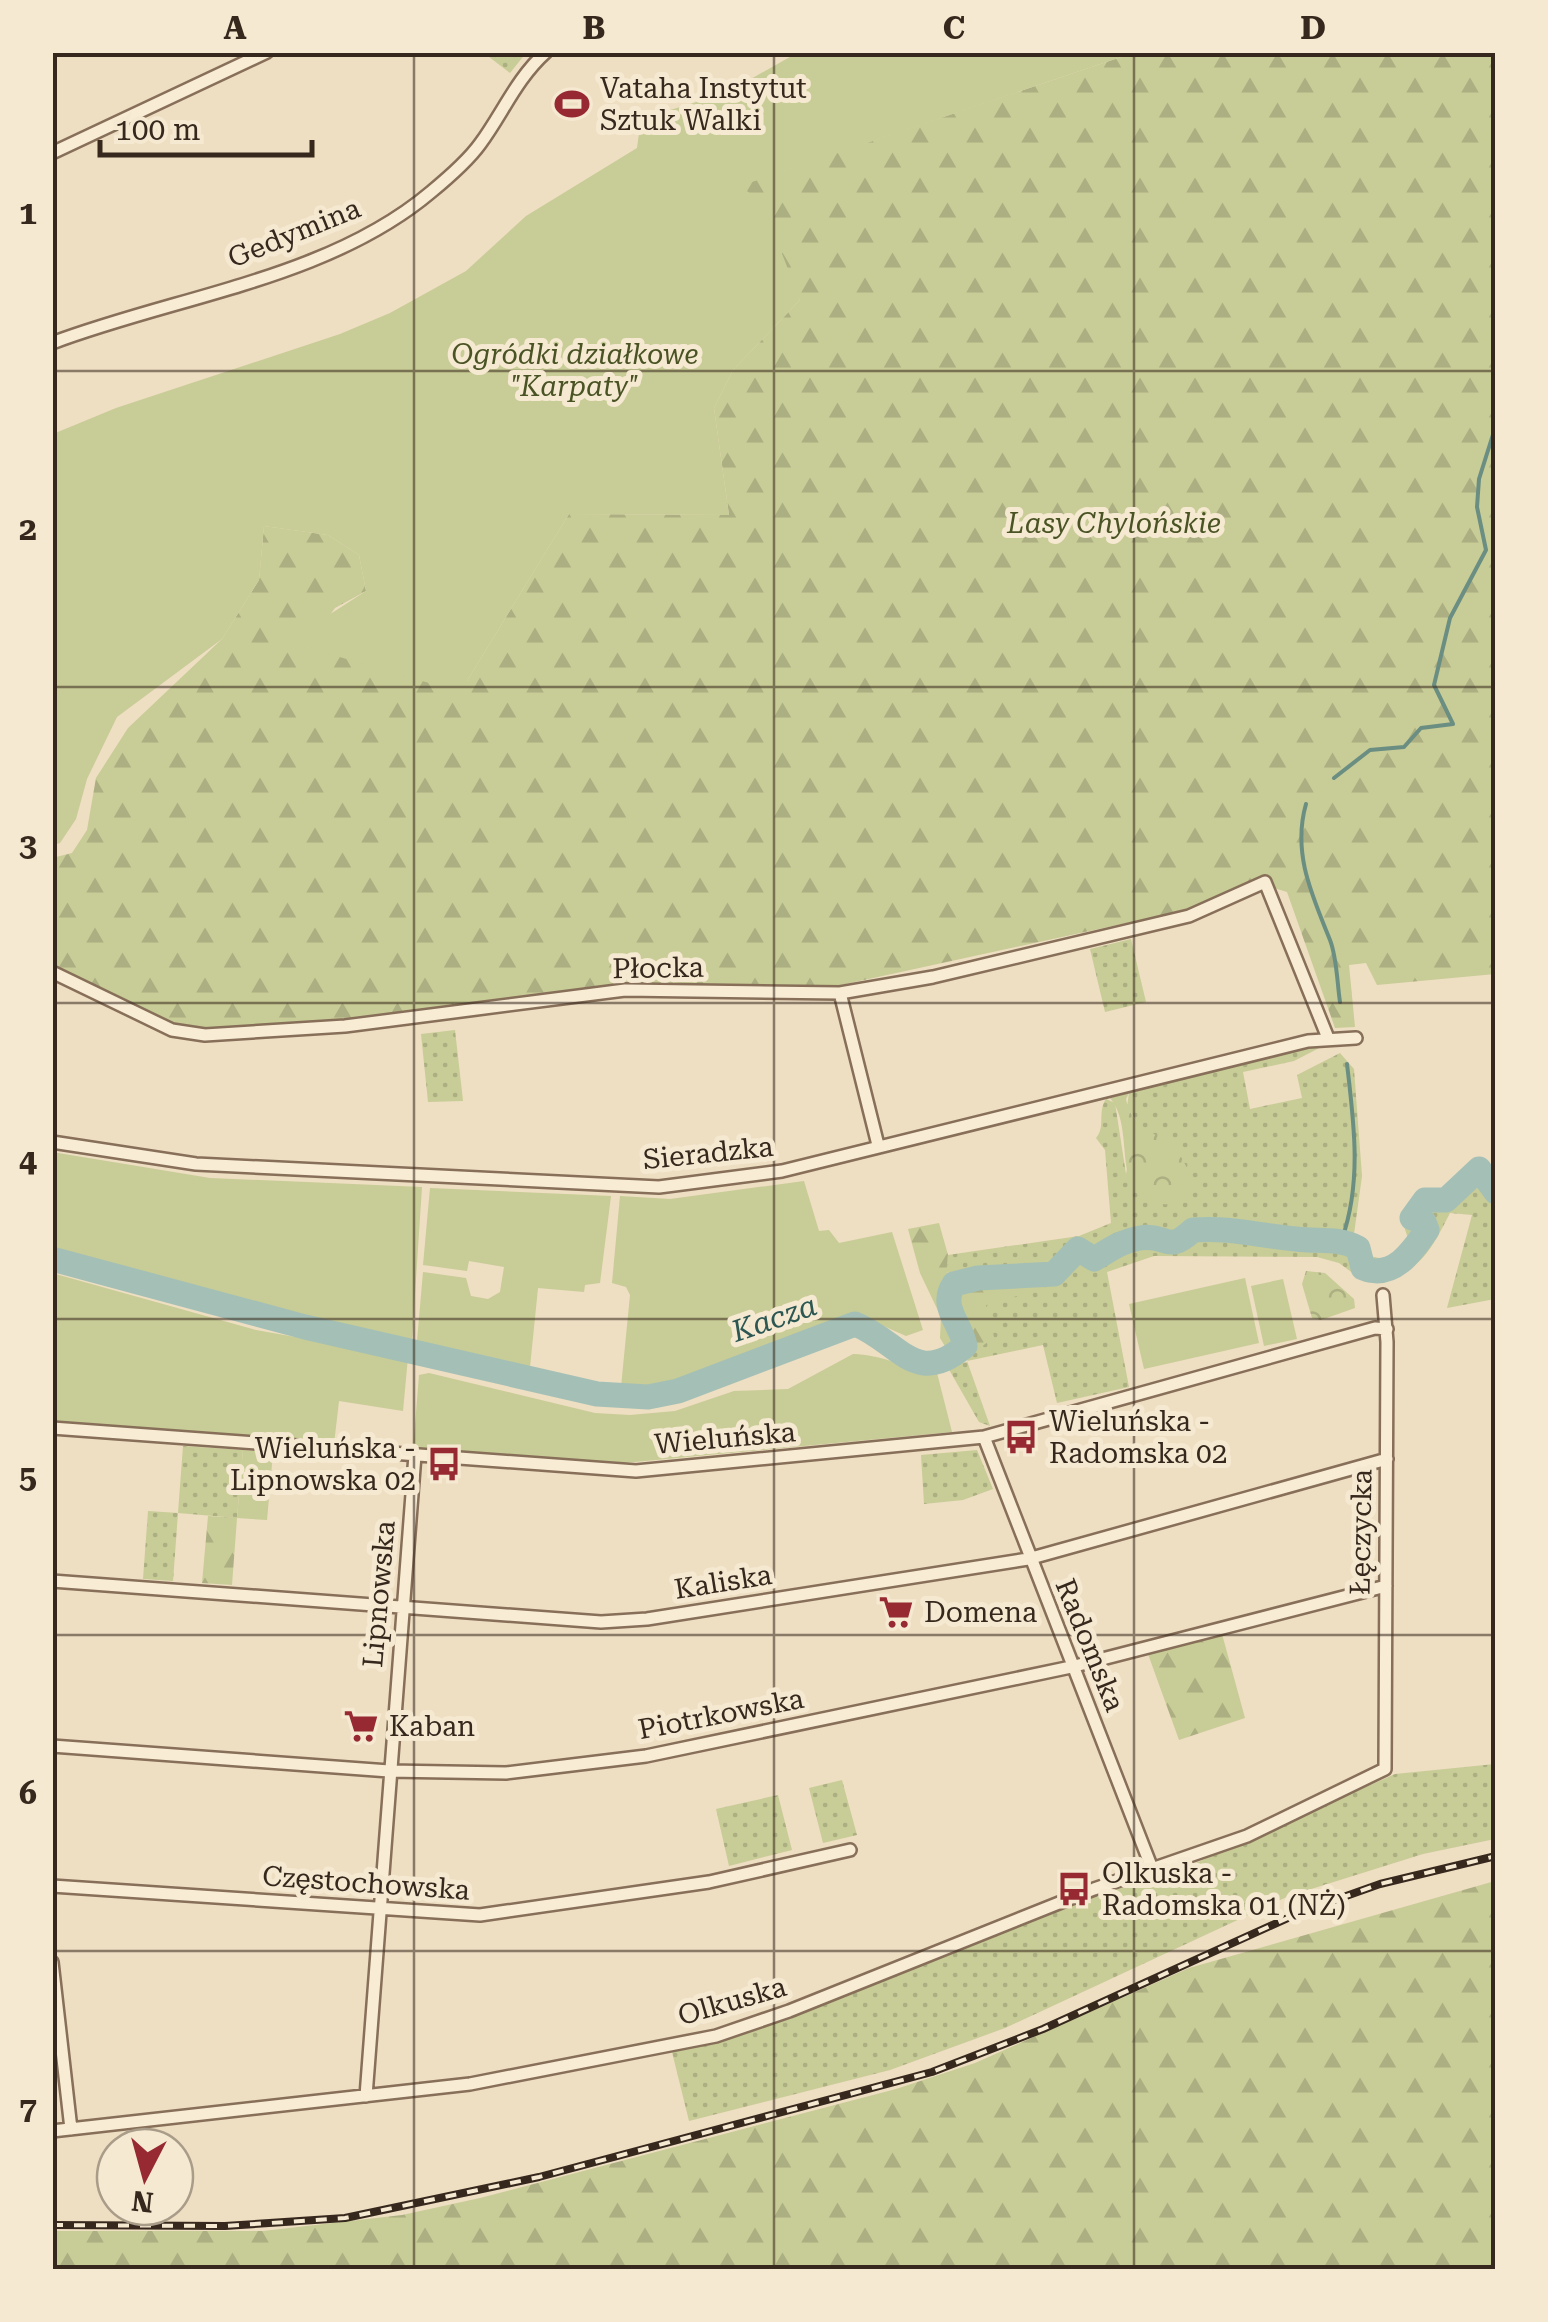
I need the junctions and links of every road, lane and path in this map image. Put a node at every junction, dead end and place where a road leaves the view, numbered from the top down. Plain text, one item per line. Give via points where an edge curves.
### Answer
1 (267, 52) edge
2 (546, 52) edge
3 (52, 153) edge
4 (52, 344) edge
5 (52, 972) edge
6 (840, 993) junction
7 (1328, 1038) junction
8 (1356, 1038) dead end
9 (52, 1142) edge
10 (878, 1146) junction
11 (1383, 1295) dead end
12 (1387, 1329) junction
13 (52, 1428) edge
14 (984, 1436) junction
15 (414, 1456) junction
16 (1387, 1460) junction
17 (1028, 1558) junction
18 (52, 1582) edge
19 (1386, 1586) junction
20 (404, 1607) junction
21 (1071, 1668) junction
22 (52, 1746) edge
23 (1386, 1769) joint
24 (389, 1771) junction
25 (850, 1850) dead end
26 (1153, 1871) junction
27 (52, 1886) edge
28 (380, 1910) junction
29 (52, 1962) edge
30 (366, 2096) junction
31 (71, 2129) junction
32 (52, 2131) edge

1 - 3 street
2 - 4 street, Gedymina via 459,167 421,200 361,236 268,274
5 - 6 street, Płocka via 172,1030 206,1035 345,1026 644,989
6 - 7 street, Płocka via 1189,916 1266,882
6 - 10 street
7 - 8 street, Sieradzka
7 - 10 street, Sieradzka
9 - 10 street, Sieradzka via 196,1164 644,1186 749,1178
11 - 12 street, Łęczycka
12 - 14 street, Wieluńska
12 - 16 street, Łęczycka
13 - 15 street, Wieluńska
14 - 15 street, Wieluńska via 636,1471
14 - 17 street, Radomska
15 - 20 street, Lipnowska
16 - 17 street, Kaliska
16 - 19 street, Łęczycka
17 - 20 street, Kaliska via 632,1620
17 - 21 street, Radomska
18 - 20 street, Kaliska
19 - 21 street, Piotrkowska
19 - 23 street, Łęczycka
20 - 24 street, Lipnowska
21 - 24 street, Piotrkowska via 646,1756 485,1775
21 - 26 street, Radomska
22 - 24 street, Piotrkowska
23 - 26 street, Olkuska via 1290,1817
24 - 28 street, Lipnowska
25 - 28 street, Częstochowska via 694,1885 480,1915
26 - 30 street, Olkuska via 716,2036 470,2084
27 - 28 street, Częstochowska
28 - 30 street, Lipnowska
29 - 31 street
30 - 31 street, Olkuska
31 - 32 street, Olkuska

